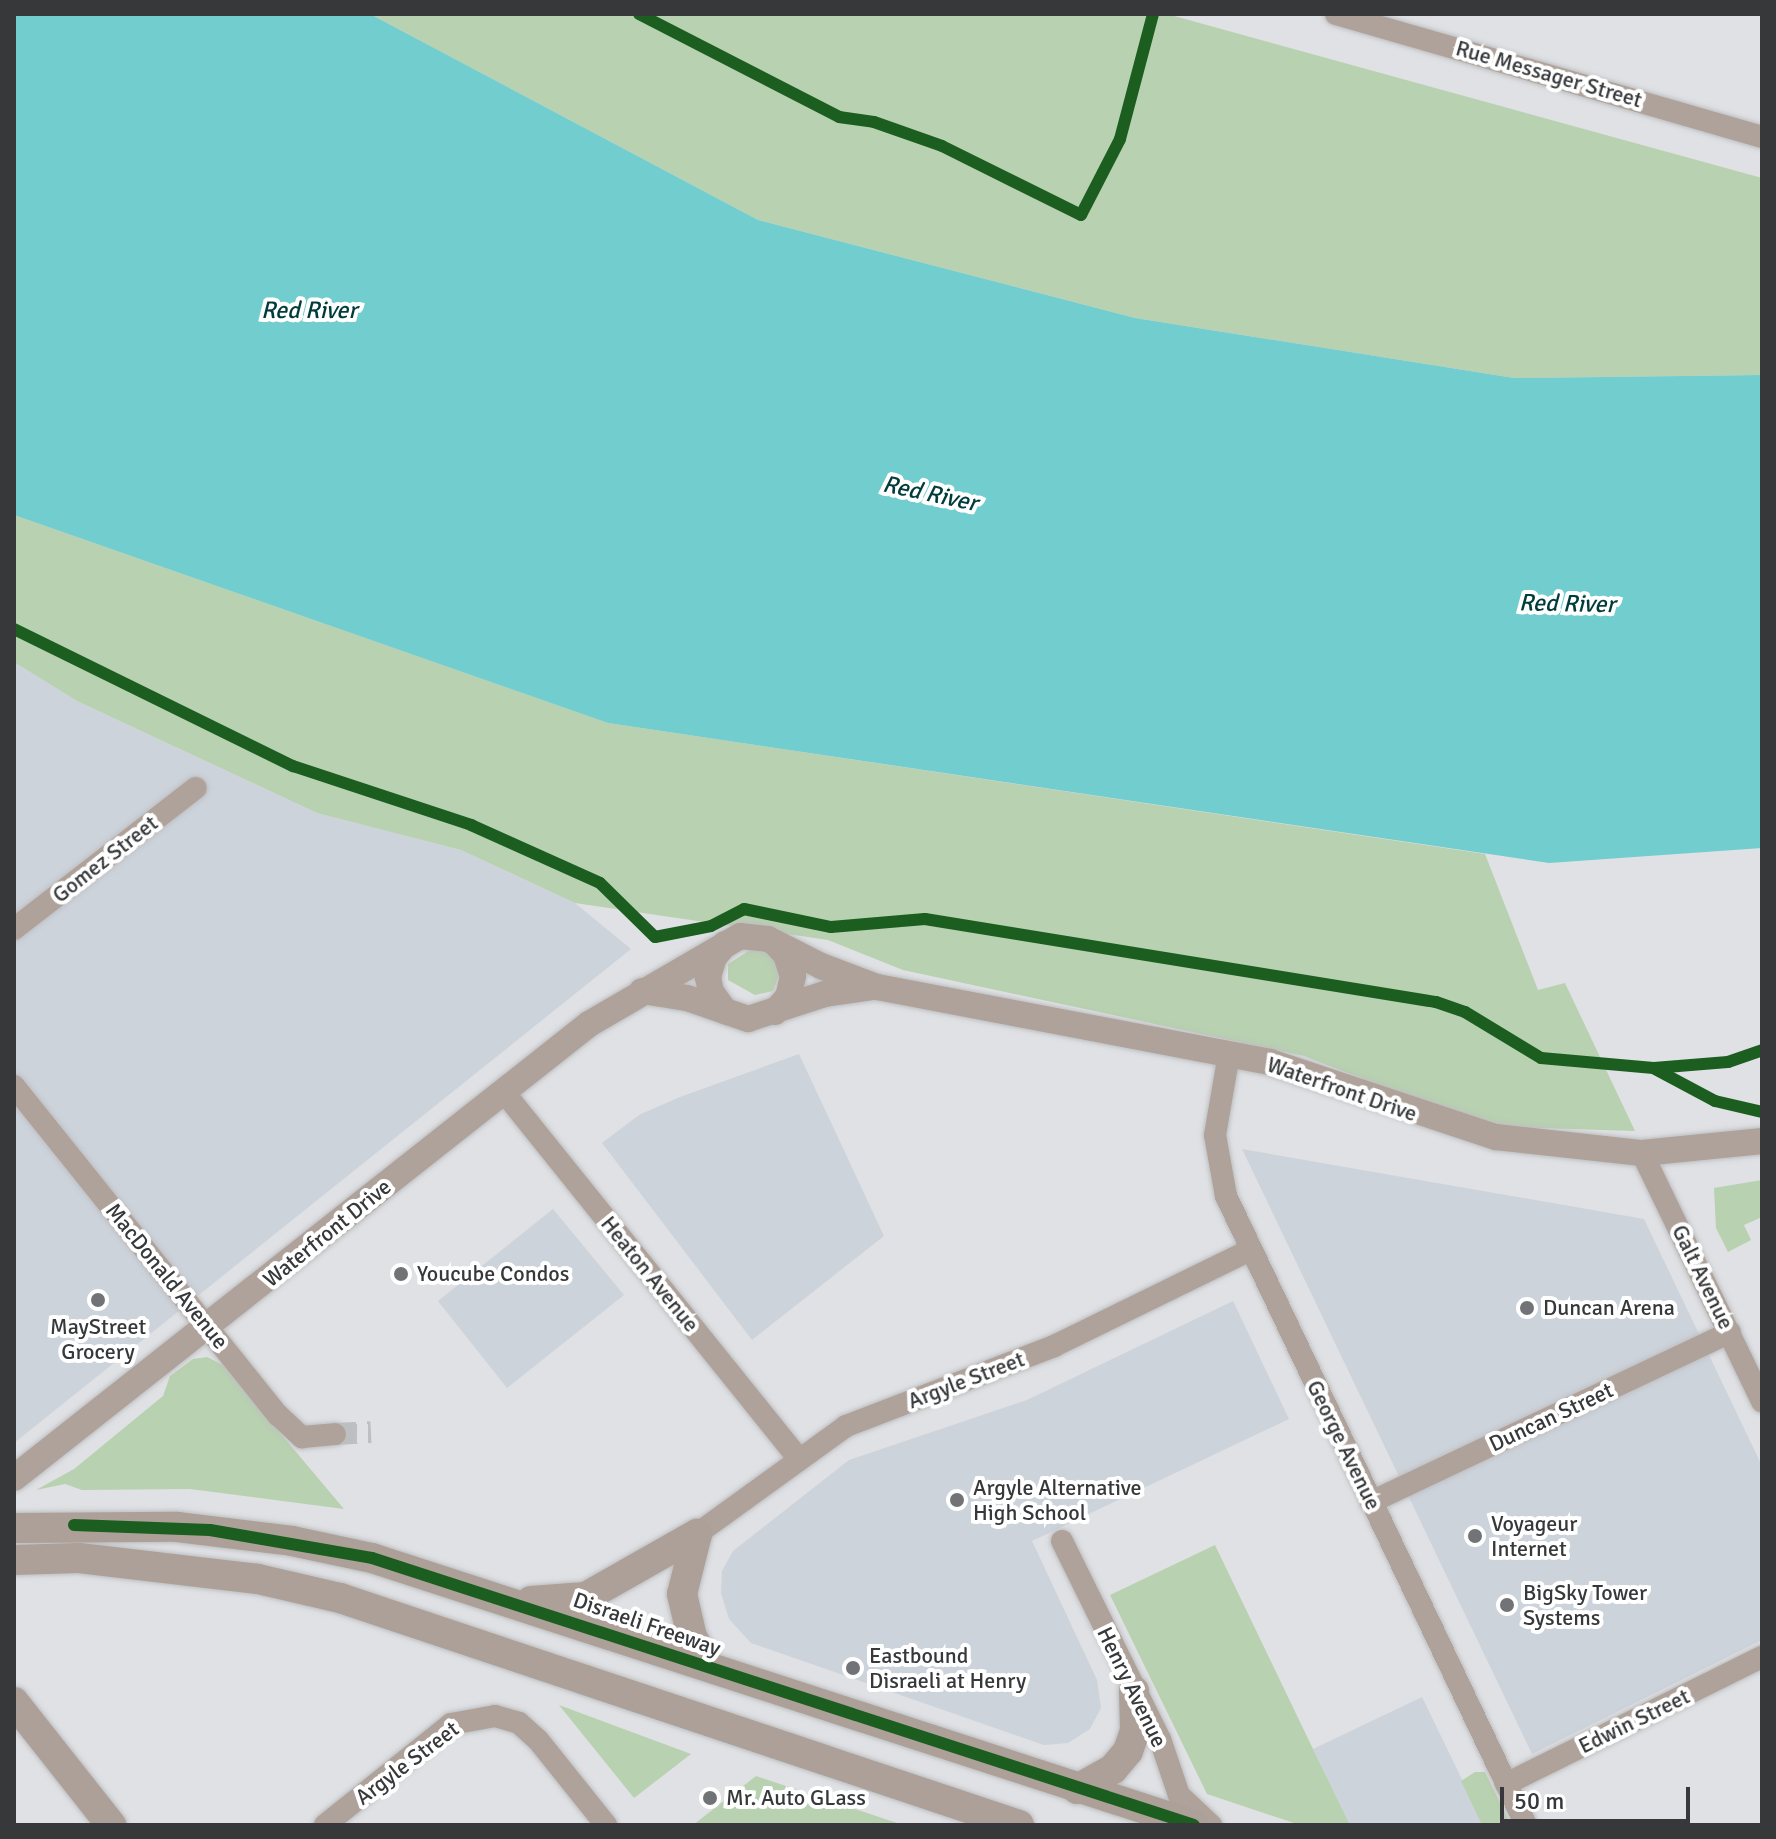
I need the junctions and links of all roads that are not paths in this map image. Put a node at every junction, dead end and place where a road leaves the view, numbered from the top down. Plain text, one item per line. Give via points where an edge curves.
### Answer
1 (1336, 14) edge
2 (1762, 137) edge
3 (196, 788) dead end
4 (14, 929) edge
5 (773, 942) junction
6 (725, 944) junction
7 (877, 987) junction
8 (642, 991) junction
9 (725, 1011) junction
10 (775, 1012) junction
11 (1229, 1054) junction
12 (14, 1086) edge
13 (503, 1091) junction
14 (1762, 1141) edge
15 (1642, 1153) junction
16 (1250, 1250) junction
17 (208, 1328) junction
18 (1730, 1332) junction
19 (1762, 1401) edge
20 (335, 1434) tunnel mouth
21 (797, 1457) junction
22 (14, 1478) edge
23 (1371, 1502) junction
24 (14, 1528) edge
25 (697, 1534) junction
26 (1062, 1541) dead end
27 (14, 1560) edge
28 (520, 1602) junction
29 (1762, 1657) edge
30 (709, 1666) junction
31 (1134, 1691) junction
32 (14, 1702) edge
33 (1506, 1784) junction
34 (1077, 1789) junction
35 (111, 1825) edge
36 (325, 1825) edge
37 (606, 1825) edge
38 (1019, 1825) edge
39 (1194, 1825) edge
40 (1211, 1825) edge
41 (1526, 1825) edge

1 - 2 street, Rue Messager Street
3 - 4 street, Gomez Street
5 - 6 street, Waterfront Drive via 746,935
5 - 7 street, Waterfront Drive
5 - 10 street via 786,955 793,976 788,997
6 - 8 street, Waterfront Drive
6 - 9 street via 708,977
7 - 10 street, Waterfront Drive via 825,994
7 - 11 street, Waterfront Drive
8 - 9 street, Waterfront Drive
8 - 13 street, Waterfront Drive via 589,1024
9 - 10 street, Waterfront Drive via 748,1019
11 - 15 street, Waterfront Drive via 1318,1076 1447,1125 1496,1137
11 - 16 street, George Avenue via 1217,1108 1216,1153 1226,1196
12 - 17 street, MacDonald Avenue
13 - 17 street, Waterfront Drive
13 - 21 street, Heaton Avenue
14 - 15 street, Waterfront Drive
15 - 18 street, Galt Avenue
16 - 21 street, Argyle Street via 1054,1346 846,1426
16 - 23 street, George Avenue
17 - 20 street, MacDonald Avenue via 302,1437
17 - 22 street, Waterfront Drive
18 - 19 street, Galt Avenue
18 - 23 street, Duncan Street
21 - 25 street, Argyle Street
23 - 33 street, George Avenue
24 - 28 main road, Disraeli Freeway via 177,1527 292,1541
25 - 28 main road via 586,1597
25 - 30 main road via 682,1594 692,1637
26 - 31 street, Henry Avenue
27 - 38 main road via 79,1558 258,1579 340,1598
28 - 30 main road, Disraeli Freeway
29 - 33 street, Edwin Street
30 - 34 main road, Disraeli Freeway
31 - 34 main road via 1135,1731 1128,1751 1113,1769
31 - 40 street, Henry Avenue via 1160,1739 1179,1795
32 - 35 main road
33 - 41 street, George Avenue
34 - 39 main road, Disraeli Freeway
36 - 37 street, Argyle Street via 451,1724 495,1716 519,1723 538,1740

